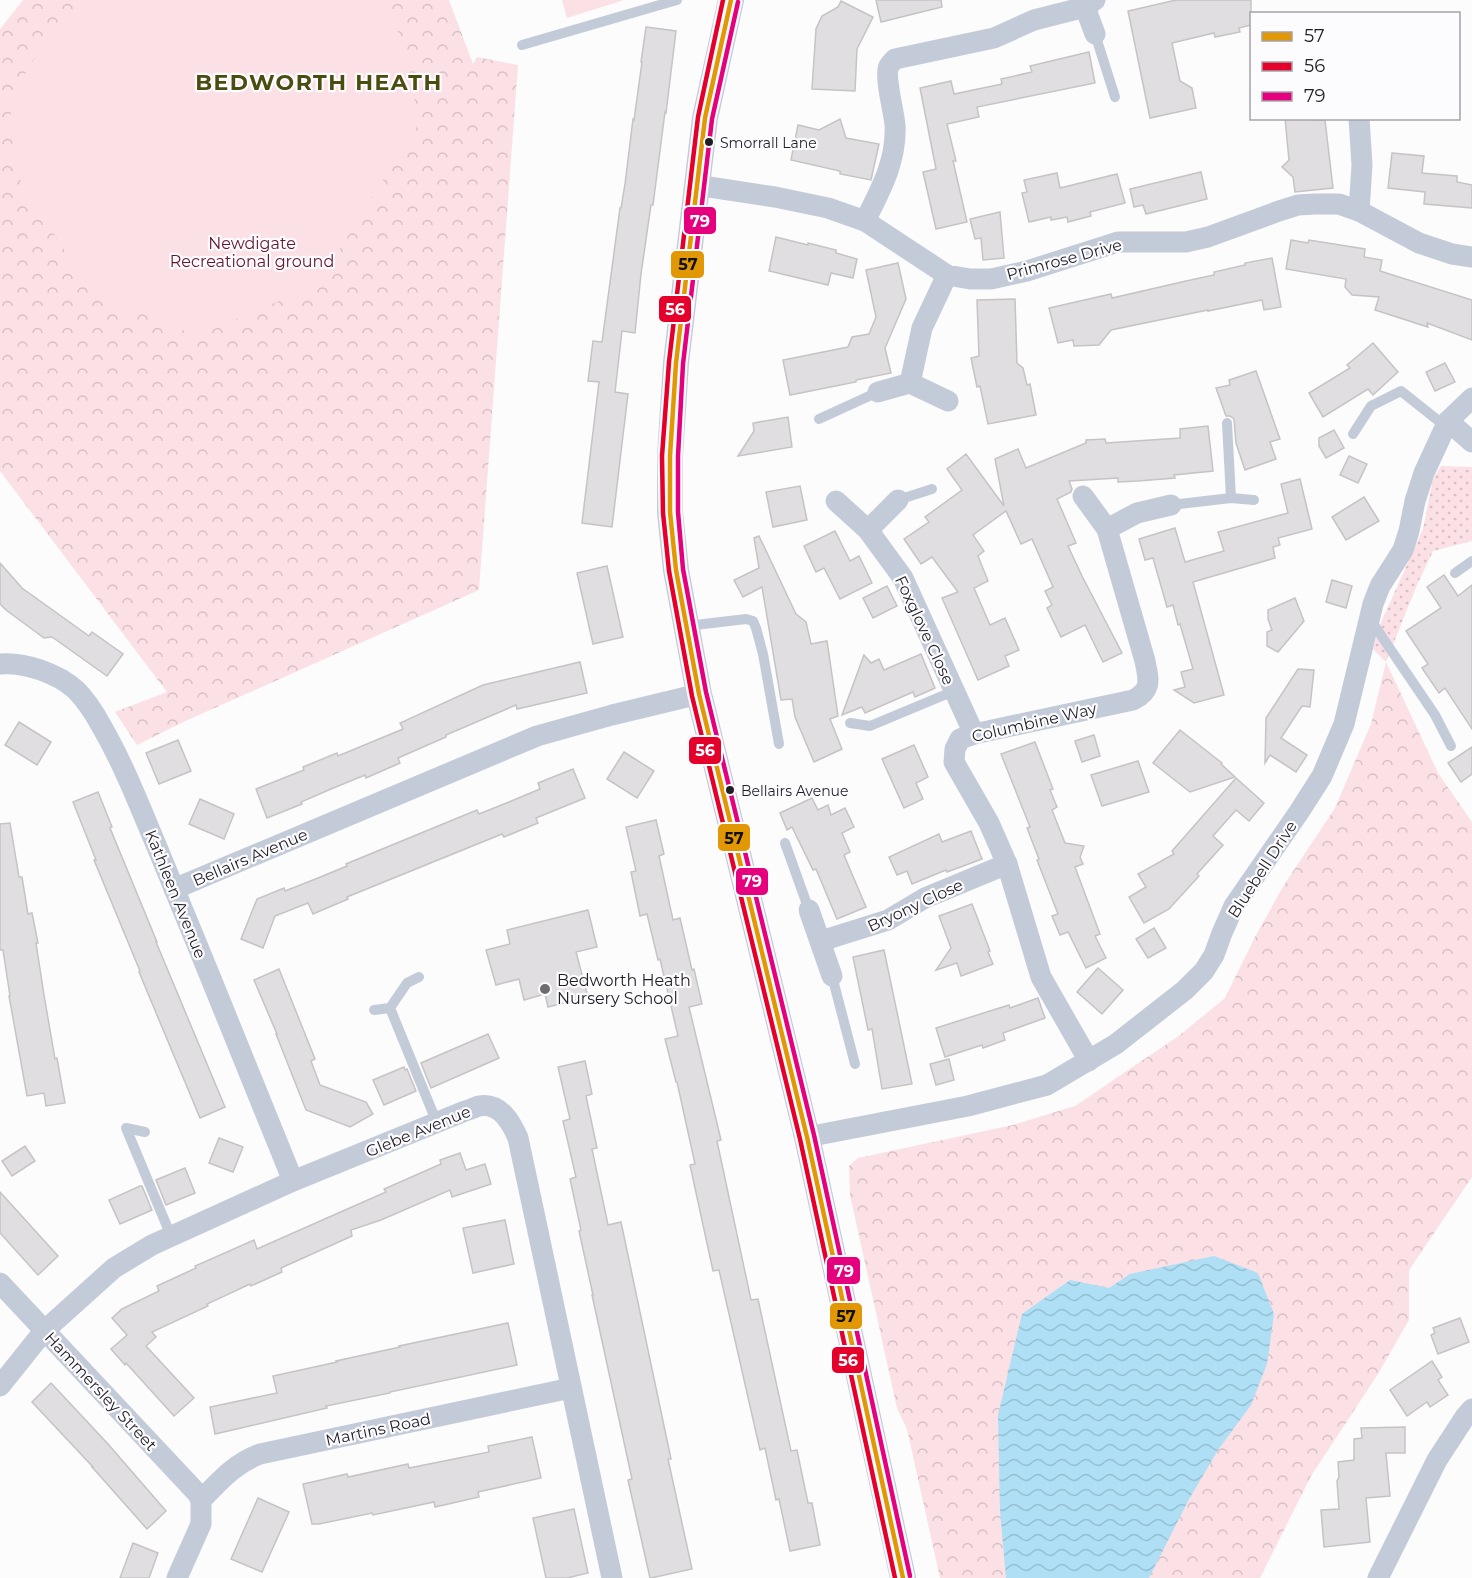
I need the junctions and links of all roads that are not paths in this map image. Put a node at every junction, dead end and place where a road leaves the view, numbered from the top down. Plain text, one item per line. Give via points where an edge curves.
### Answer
1 (677, 0) edge
2 (731, 0) edge
3 (1090, 3) edge
4 (1095, 34) joint
5 (522, 45) dead end
6 (1115, 97) dead end
7 (1359, 120) edge
8 (696, 185) junction
9 (1359, 211) junction
10 (865, 222) junction
11 (1472, 258) edge
12 (947, 275) junction
13 (910, 383) junction
14 (878, 392) joint
15 (1472, 398) edge
16 (948, 401) dead end
17 (819, 419) dead end
18 (1227, 423) dead end
19 (1446, 423) junction
20 (1353, 434) dead end
21 (1472, 442) edge
22 (932, 489) dead end
23 (1083, 496) dead end
24 (1231, 498) junction
25 (898, 500) joint
26 (1254, 500) dead end
27 (836, 501) dead end
28 (1171, 505) joint
29 (1107, 529) junction
30 (868, 530) junction
31 (1472, 561) edge
32 (1455, 573) dead end
33 (1370, 618) junction
34 (686, 626) junction
35 (0, 664) edge
36 (954, 691) junction
37 (699, 694) junction
38 (850, 723) dead end
39 (974, 734) junction
40 (779, 744) dead end
41 (1451, 746) dead end
42 (784, 843) dead end
43 (1007, 864) junction
44 (174, 889) junction
45 (809, 910) joint
46 (821, 941) junction
47 (832, 976) joint
48 (419, 978) dead end
49 (390, 1008) junction
50 (374, 1010) dead end
51 (1089, 1061) junction
52 (855, 1064) dead end
53 (437, 1123) junction
54 (145, 1132) dead end
55 (807, 1137) junction
56 (293, 1181) junction
57 (171, 1236) junction
58 (0, 1283) edge
59 (45, 1331) junction
60 (0, 1386) edge
61 (571, 1388) junction
62 (1472, 1409) edge
63 (201, 1500) junction
64 (177, 1578) edge
65 (612, 1578) edge
66 (903, 1578) edge
67 (1378, 1578) edge

1 - 5 lane
2 - 8 street via 705,118
3 - 4 street
3 - 10 street via 1034,20 994,38 895,59 887,77 895,127 894,148 886,178
4 - 6 lane
7 - 9 street
8 - 10 street, Primrose Drive via 828,208
8 - 34 street via 670,456 670,512
9 - 11 street, Primrose Drive via 1419,243
9 - 12 street, Primrose Drive via 1339,204 1298,205 1186,243 1118,242 991,279
10 - 12 street, Primrose Drive
12 - 13 street via 922,328
13 - 14 street
13 - 16 street
14 - 17 lane
15 - 19 street, Bluebell Drive
18 - 24 lane
19 - 20 lane via 1401,391 1371,406
19 - 21 street
19 - 33 street, Bluebell Drive via 1424,473 1403,550 1380,586
22 - 25 lane
23 - 29 street, Columbine Way
24 - 26 lane
24 - 28 lane
25 - 30 street
27 - 30 street, Foxglove Close
28 - 29 street via 1137,513
29 - 39 street, Columbine Way via 1149,679 1143,695
30 - 36 street, Foxglove Close via 903,578
31 - 32 lane
33 - 41 lane via 1435,715
33 - 51 street, Bluebell Drive via 1344,724 1322,776 1234,906 1204,971 1116,1044
34 - 37 street
34 - 40 lane via 753,621
35 - 44 street, Kathleen Avenue via 34,668 54,676 75,690 92,710 117,752
36 - 38 lane via 870,726
36 - 39 street, Foxglove Close
37 - 44 street, Bellairs Avenue via 537,736
37 - 55 street
39 - 43 street, Columbine Way via 960,739 954,762
42 - 45 lane
43 - 46 street, Bryony Close via 925,898 888,920
43 - 51 street, Columbine Way via 1041,977
44 - 56 street, Kathleen Avenue
45 - 46 street
46 - 47 street
47 - 52 lane
48 - 49 lane via 407,983
49 - 50 lane
49 - 53 lane
51 - 55 street, Bluebell Drive via 1035,1088 968,1106
53 - 56 street, Glebe Avenue
53 - 61 street, Glebe Avenue via 480,1106 491,1106 512,1124 527,1175
54 - 57 lane via 126,1128
55 - 66 street
56 - 57 street, Glebe Avenue
57 - 59 street, Glebe Avenue via 114,1268
58 - 59 street, Hammersley Street
59 - 60 street, Glebe Avenue
59 - 63 street, Hammersley Street
61 - 63 street, Martins Road via 260,1454 233,1468
61 - 65 street, Glebe Avenue
62 - 67 street via 1437,1460
63 - 64 street via 201,1524

